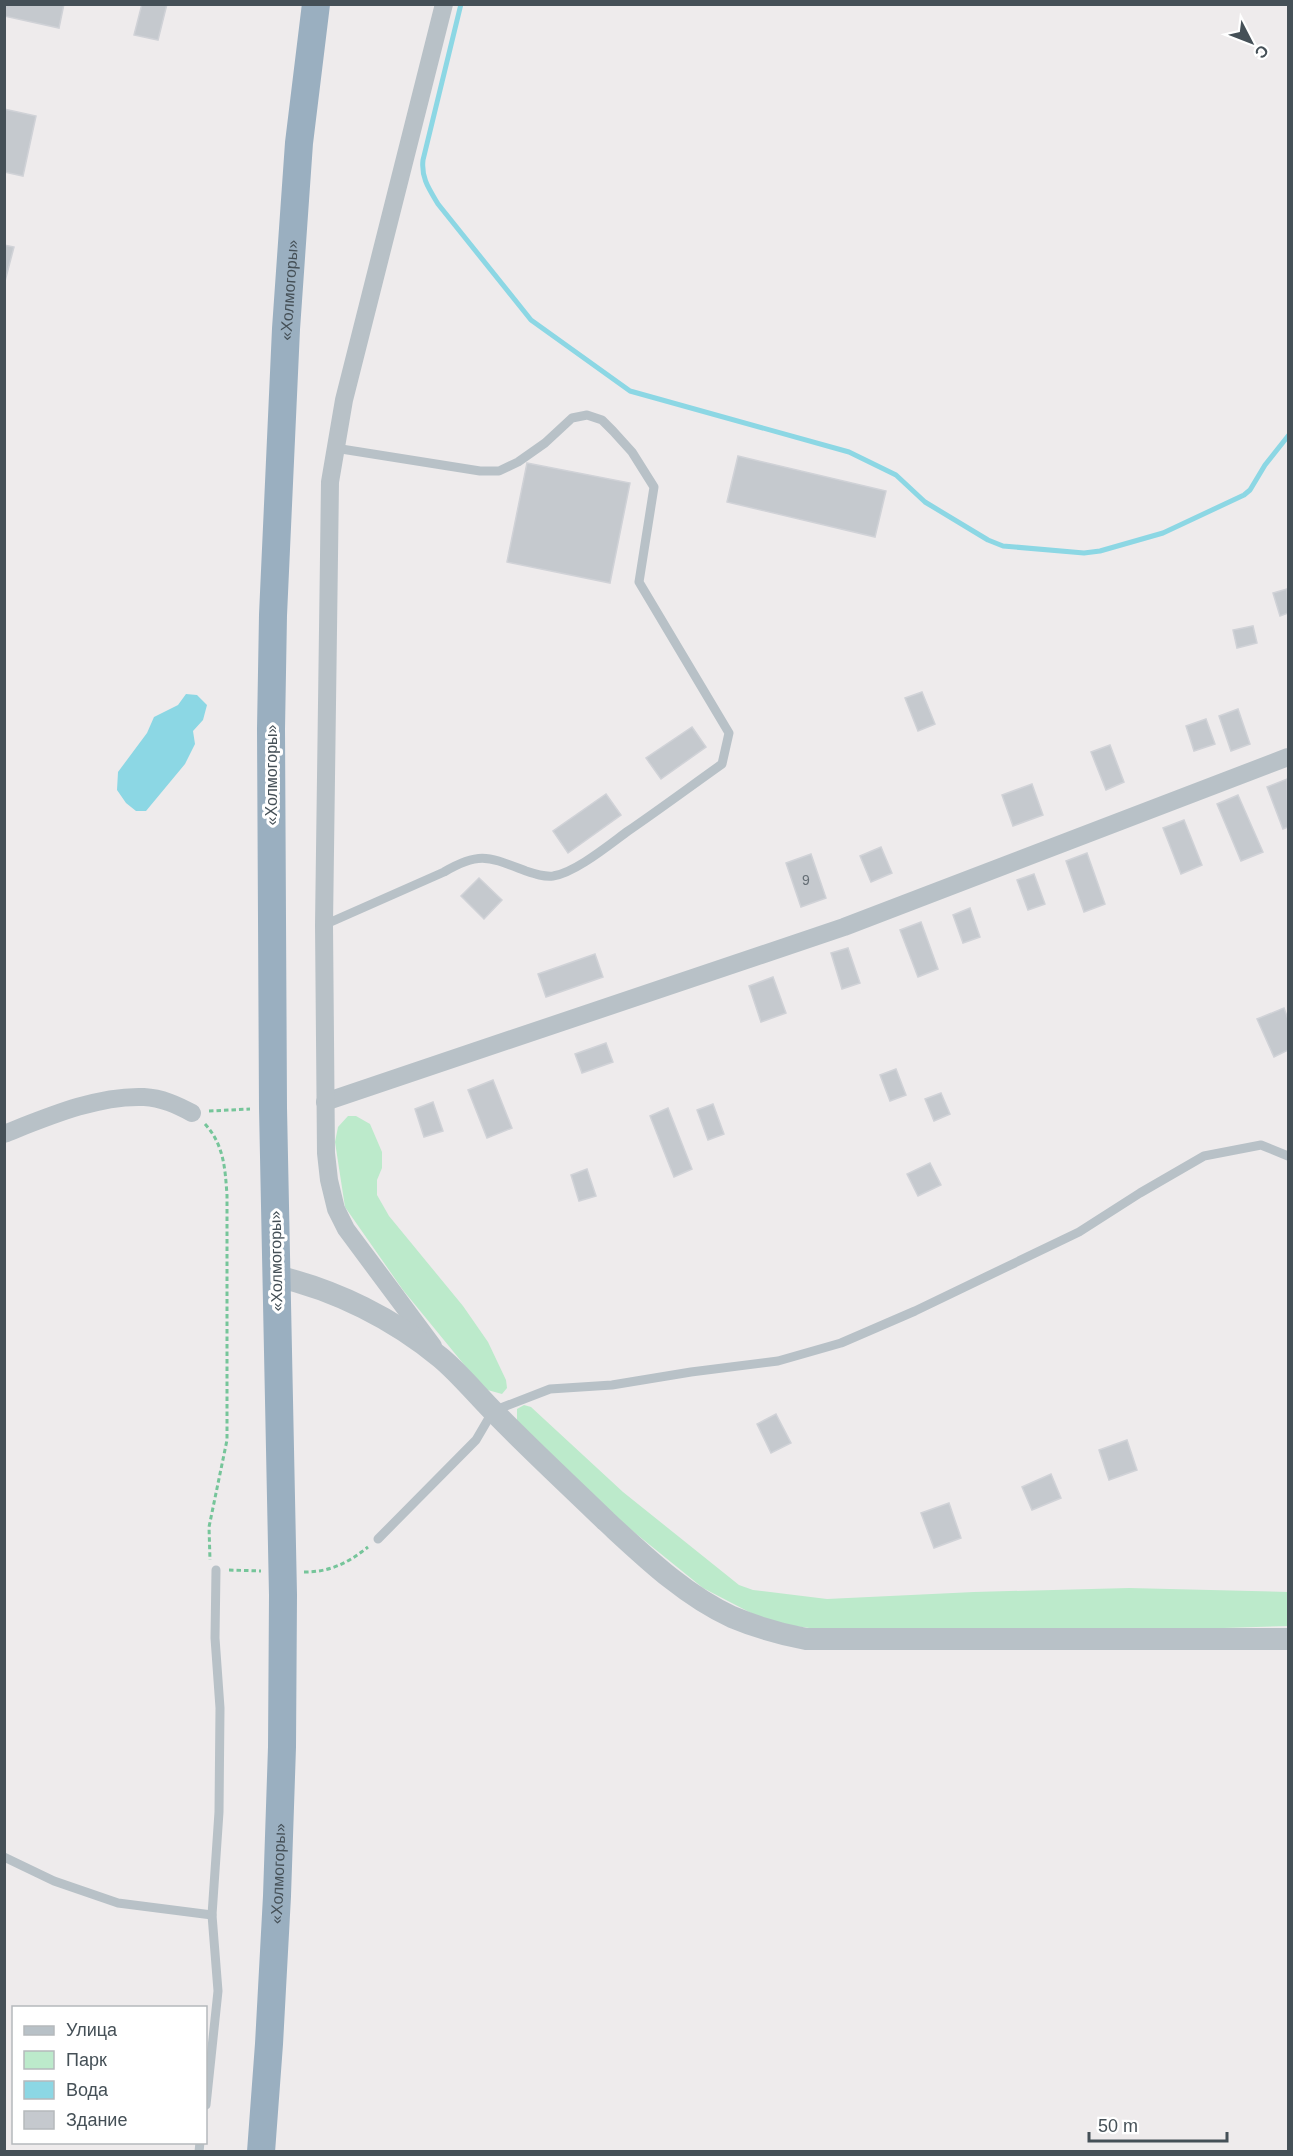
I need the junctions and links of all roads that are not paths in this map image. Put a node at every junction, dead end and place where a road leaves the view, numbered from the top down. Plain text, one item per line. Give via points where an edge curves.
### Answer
1 (316, 4) edge
2 (444, 4) edge
3 (335, 448) junction
4 (1288, 757) edge
5 (324, 924) junction
6 (325, 1102) junction
7 (192, 1113) road end
8 (4, 1134) edge
9 (1288, 1156) edge
10 (276, 1276) junction
11 (392, 1291) junction
12 (376, 1314) junction
13 (442, 1359) junction
14 (493, 1411) junction
15 (378, 1539) dead end
16 (216, 1570) dead end
17 (1288, 1638) edge
18 (4, 1857) edge
19 (212, 1915) junction
20 (207, 2095) edge
21 (261, 2151) edge

1 - 10 highway, «Холмогоры» via 299,143 273,615
2 - 3 street via 365,312
3 - 5 street via 328,508
3 - 5 lane via 499,471 545,443 572,418 587,415 602,420 632,452 654,487 639,582 729,733 722,764 564,873 535,874 492,858 477,857
4 - 6 street via 844,927
5 - 6 street
6 - 11 street via 326,1153 336,1209 353,1240
7 - 8 street via 170,1101 144,1097 111,1100 59,1112
9 - 14 lane via 1261,1144 1204,1156 1079,1232 841,1343 778,1360 612,1386 550,1389
10 - 12 street via 320,1288
10 - 21 highway, «Холмогоры» via 282,1747
11 - 12 street
11 - 13 street
12 - 13 street
13 - 14 street
14 - 15 lane via 476,1440
14 - 17 street via 657,1567 730,1616 770,1631 806,1639
16 - 19 lane via 220,1708
18 - 19 lane via 54,1881 118,1903
19 - 20 lane via 219,1991

